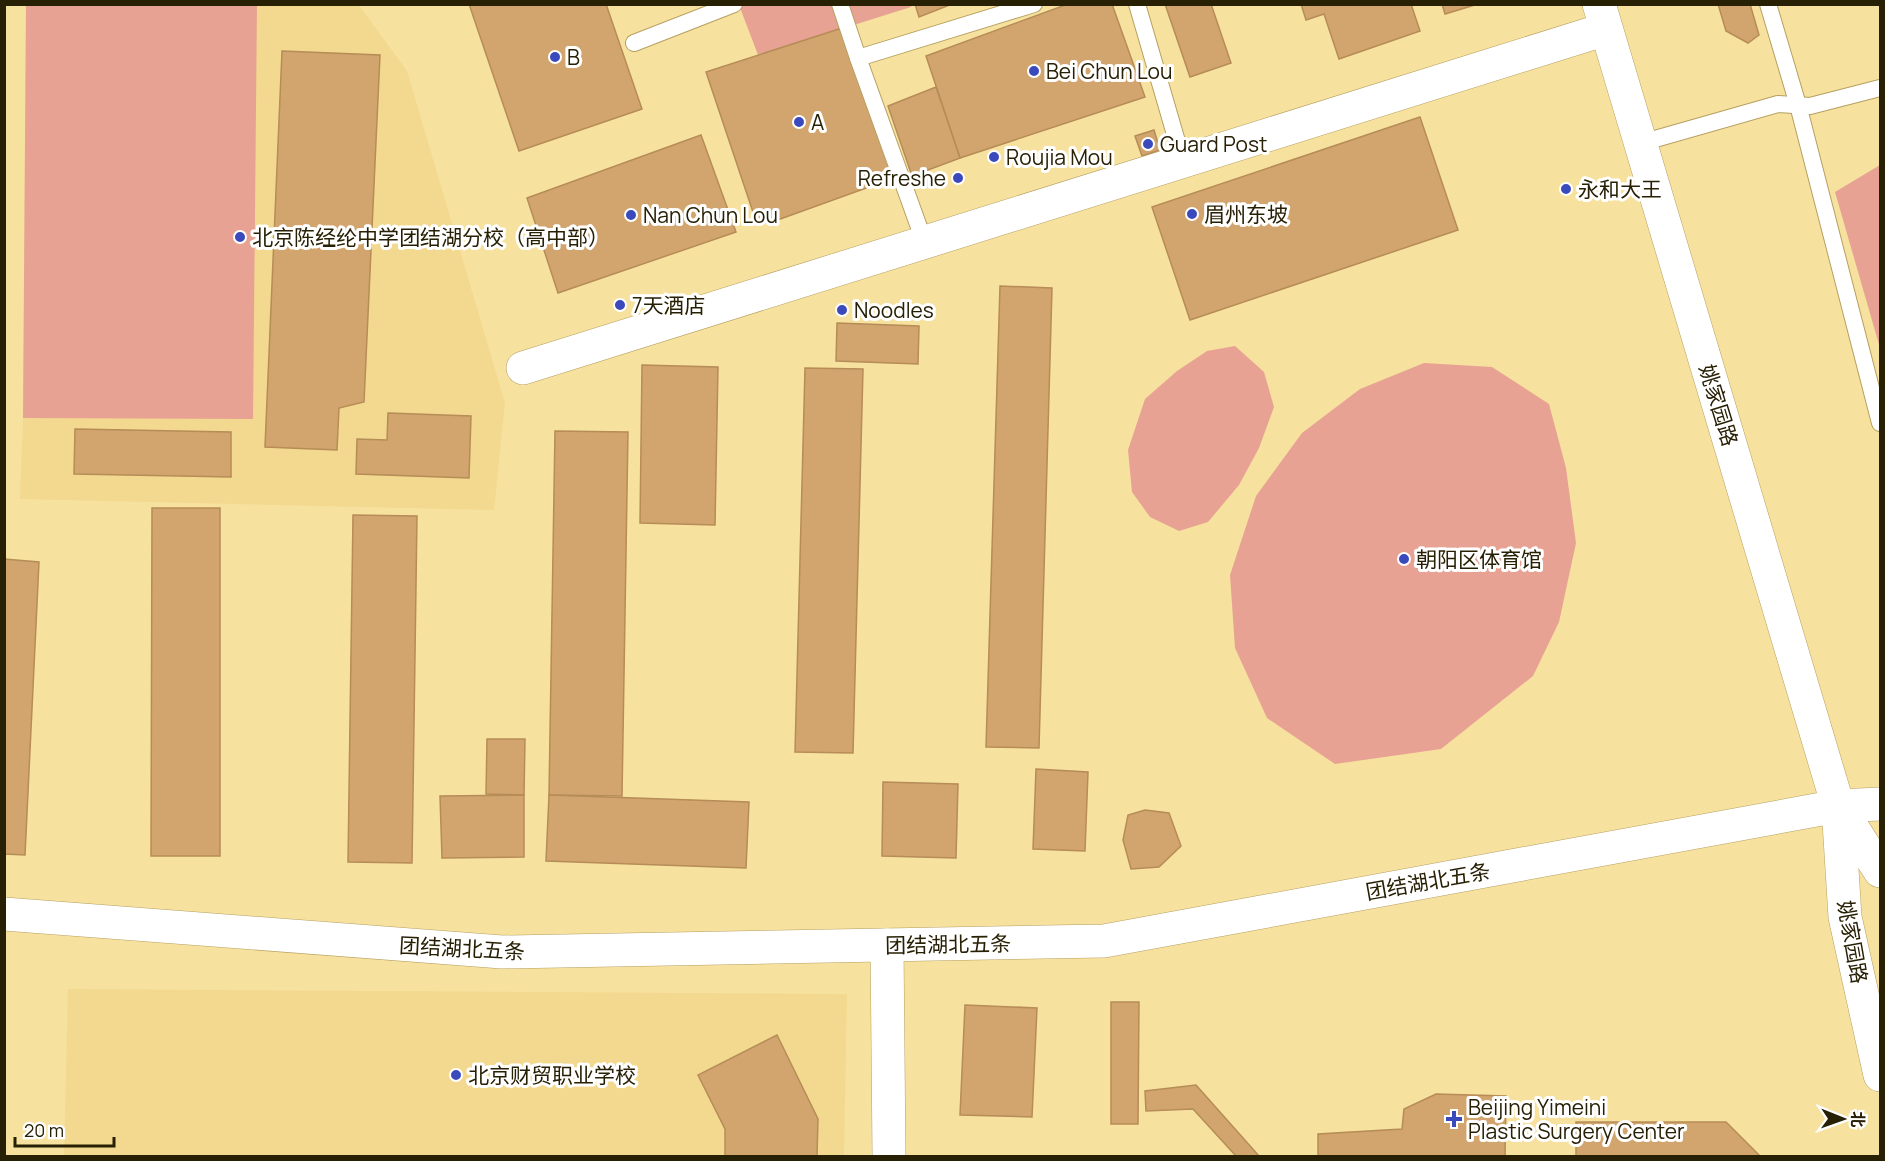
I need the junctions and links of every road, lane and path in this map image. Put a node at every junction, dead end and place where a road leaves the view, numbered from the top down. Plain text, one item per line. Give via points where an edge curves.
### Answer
1 (734, 4) edge
2 (840, 4) edge
3 (1034, 4) edge
4 (1137, 4) edge
5 (1768, 4) edge
6 (1603, 17) edge
7 (634, 43) dead end
8 (858, 58) junction
9 (1881, 88) edge
10 (1798, 105) junction
11 (1641, 143) junction
12 (1183, 162) junction
13 (924, 241) junction
14 (523, 368) dead end
15 (1881, 423) edge
16 (1881, 804) edge
17 (1838, 806) junction
18 (1881, 871) edge
19 (4, 914) edge
20 (887, 945) junction
21 (1881, 1075) edge
22 (889, 1156) edge

1 - 7 lane
2 - 8 lane
3 - 8 lane
4 - 12 lane
5 - 10 lane
6 - 11 street, 姚家园路
6 - 12 street
8 - 13 lane
9 - 10 lane via 1810,106
10 - 11 lane via 1778,104
10 - 15 lane
11 - 17 street, 姚家园路
12 - 13 street
13 - 14 street
16 - 17 street, 团结湖北五条
17 - 18 street, 姚家园路
17 - 20 street, 团结湖北五条 via 1104,941
17 - 21 street, 姚家园路 via 1845,917
19 - 20 street, 团结湖北五条 via 502,952
20 - 22 street

